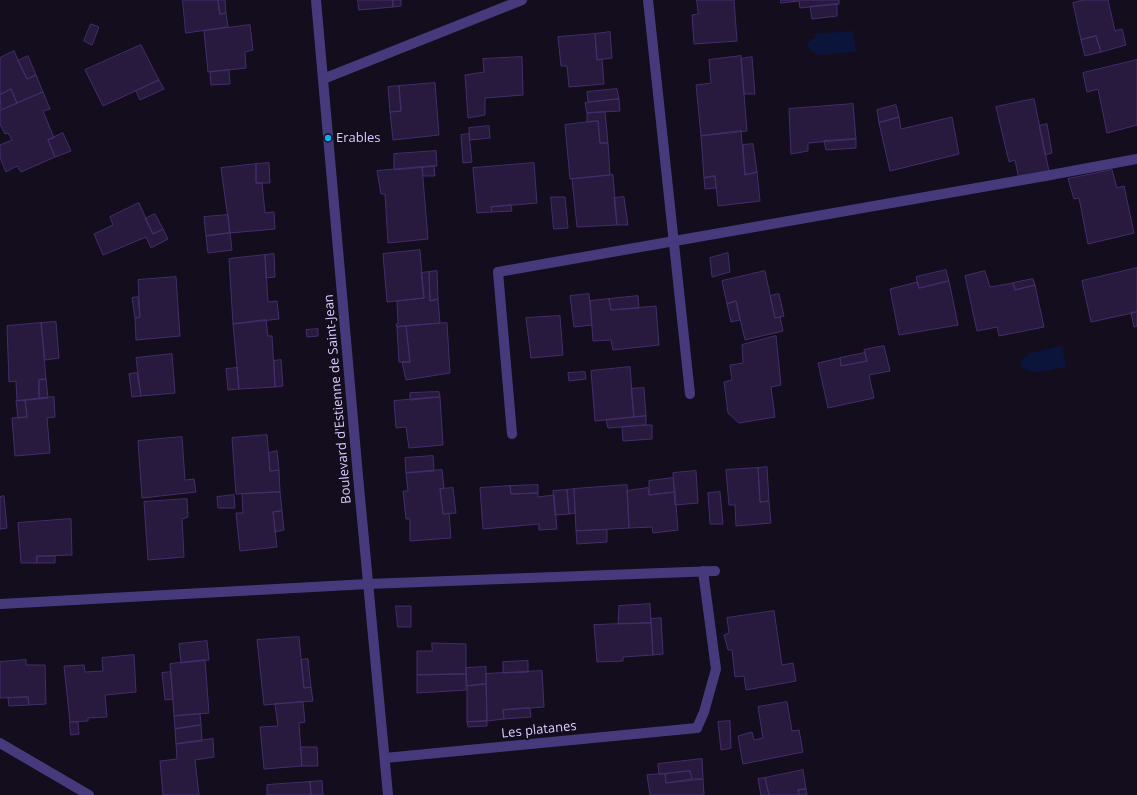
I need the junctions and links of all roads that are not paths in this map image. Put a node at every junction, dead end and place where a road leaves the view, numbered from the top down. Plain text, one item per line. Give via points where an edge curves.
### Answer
1 (316, 0) edge
2 (522, 0) edge
3 (648, 0) edge
4 (323, 79) junction
5 (1137, 159) edge
6 (674, 241) junction
7 (690, 394) dead end
8 (512, 434) dead end
9 (703, 571) junction
10 (715, 571) dead end
11 (368, 584) junction
12 (0, 604) edge
13 (0, 743) edge
14 (385, 758) junction
15 (89, 795) edge
16 (388, 795) edge

1 - 4 street, Boulevard d'Estienne de Saint-Jean
2 - 4 street
3 - 6 street
4 - 11 street, Boulevard d'Estienne de Saint-Jean
5 - 6 street
6 - 7 street
6 - 8 street via 498,272
9 - 10 street
9 - 11 street
9 - 14 street, Les platanes via 716,669 697,728
11 - 12 street
11 - 14 street, Boulevard d'Estienne de Saint-Jean
13 - 15 street
14 - 16 street, Boulevard d'Estienne de Saint-Jean

